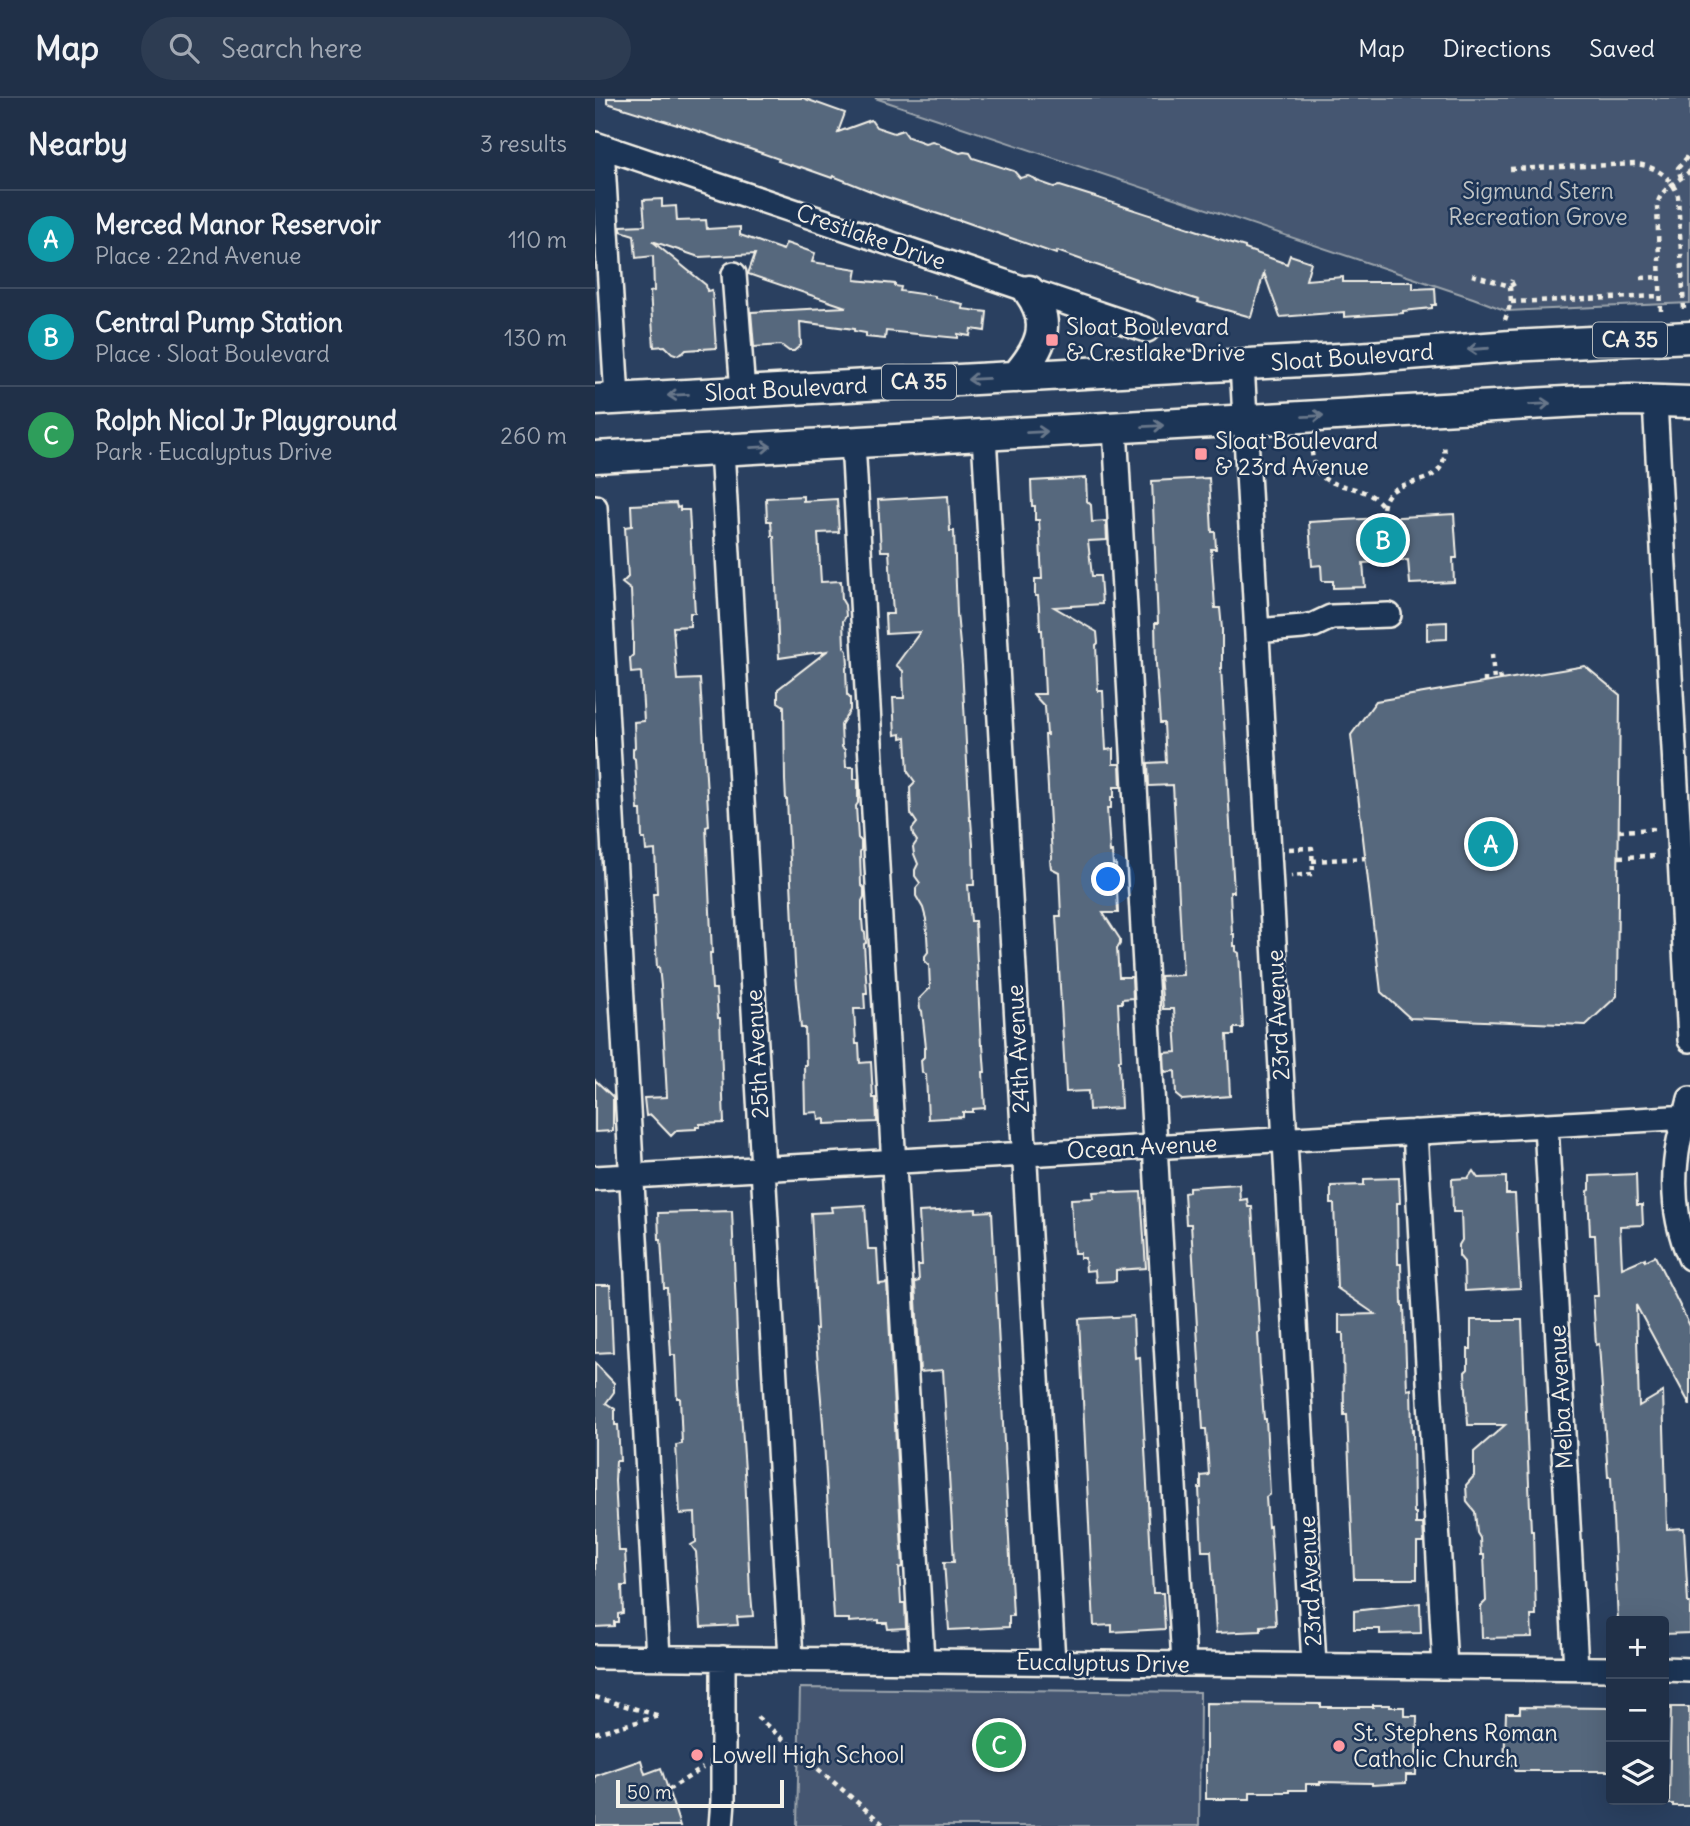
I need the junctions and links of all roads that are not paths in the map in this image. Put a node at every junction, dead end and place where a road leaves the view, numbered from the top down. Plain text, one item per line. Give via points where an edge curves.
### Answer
1 (599, 145) edge
2 (734, 274) dead end
3 (1029, 291) junction
4 (1687, 324) edge
5 (1147, 330) dead end
6 (1242, 364) junction
7 (1017, 377) junction
8 (743, 392) junction
9 (606, 399) edge
10 (1654, 402) junction
11 (1690, 402) edge
12 (1245, 420) junction
13 (1115, 428) junction
14 (983, 435) junction
15 (853, 442) junction
16 (722, 449) junction
17 (595, 457) edge
18 (595, 507) edge
19 (1389, 615) dead end
20 (1257, 631) junction
21 (1690, 1040) edge
22 (1689, 1111) edge
23 (1546, 1125) junction
24 (1415, 1132) junction
25 (1285, 1139) junction
26 (1155, 1146) junction
27 (1024, 1154) junction
28 (893, 1161) junction
29 (763, 1168) junction
30 (632, 1175) junction
31 (595, 1178) edge
32 (1690, 1258) edge
33 (595, 1657) edge
34 (658, 1657) junction
35 (723, 1658) junction
36 (791, 1659) junction
37 (922, 1660) junction
38 (1053, 1662) junction
39 (1184, 1664) junction
40 (1314, 1665) junction
41 (1445, 1667) junction
42 (1576, 1668) junction
43 (1606, 1669) edge
44 (1669, 1669) edge
45 (1690, 1670) edge
46 (721, 1826) edge

1 - 3 street, Crestlake Drive
1 - 9 street
2 - 8 street
3 - 5 street, Crestlake Drive
3 - 7 main road via 1041,311 1042,332
4 -> 6 main road, Sloat Boulevard / CA 35 via 1511,346
6 - 7 main road, Sloat Boulevard / CA 35
6 - 12 street, 23rd Avenue
7 -> 8 main road, Sloat Boulevard / CA 35
8 -> 9 main road, Sloat Boulevard / CA 35
10 - 11 main road
12 -> 10 main road via 1583,401
10 - 21 street
13 -> 12 main road
12 - 20 street, 23rd Avenue
14 -> 13 main road
13 - 26 street
14 - 15 main road
14 - 27 street, 24th Avenue
16 -> 15 main road
15 - 28 street
16 - 17 main road
16 - 29 street, 25th Avenue
18 - 30 street
19 - 20 street via 1331,617 1314,625
20 - 25 street, 23rd Avenue
22 - 23 street, Ocean Avenue
22 - 32 street via 1676,1155 1674,1194
23 - 24 street, Ocean Avenue
23 - 42 street, Melba Avenue
24 - 25 street, Ocean Avenue
24 - 41 street
25 - 26 street, Ocean Avenue
25 - 40 street, 23rd Avenue
26 - 27 street, Ocean Avenue
26 - 39 street
27 - 28 street, Ocean Avenue
27 - 38 street, 24th Avenue
28 - 29 street, Ocean Avenue
28 - 37 street
29 - 30 street, Ocean Avenue
29 - 36 street, 25th Avenue
30 - 31 street, Ocean Avenue
30 - 34 street
33 - 34 street, Eucalyptus Drive
34 - 35 street, Eucalyptus Drive
35 - 36 street, Eucalyptus Drive
35 - 46 street
36 - 37 street, Eucalyptus Drive
37 - 38 street, Eucalyptus Drive
38 - 39 street, Eucalyptus Drive
39 - 40 street, Eucalyptus Drive
40 - 41 street, Eucalyptus Drive
41 - 42 street, Eucalyptus Drive
42 - 43 street, Eucalyptus Drive
44 - 45 street

